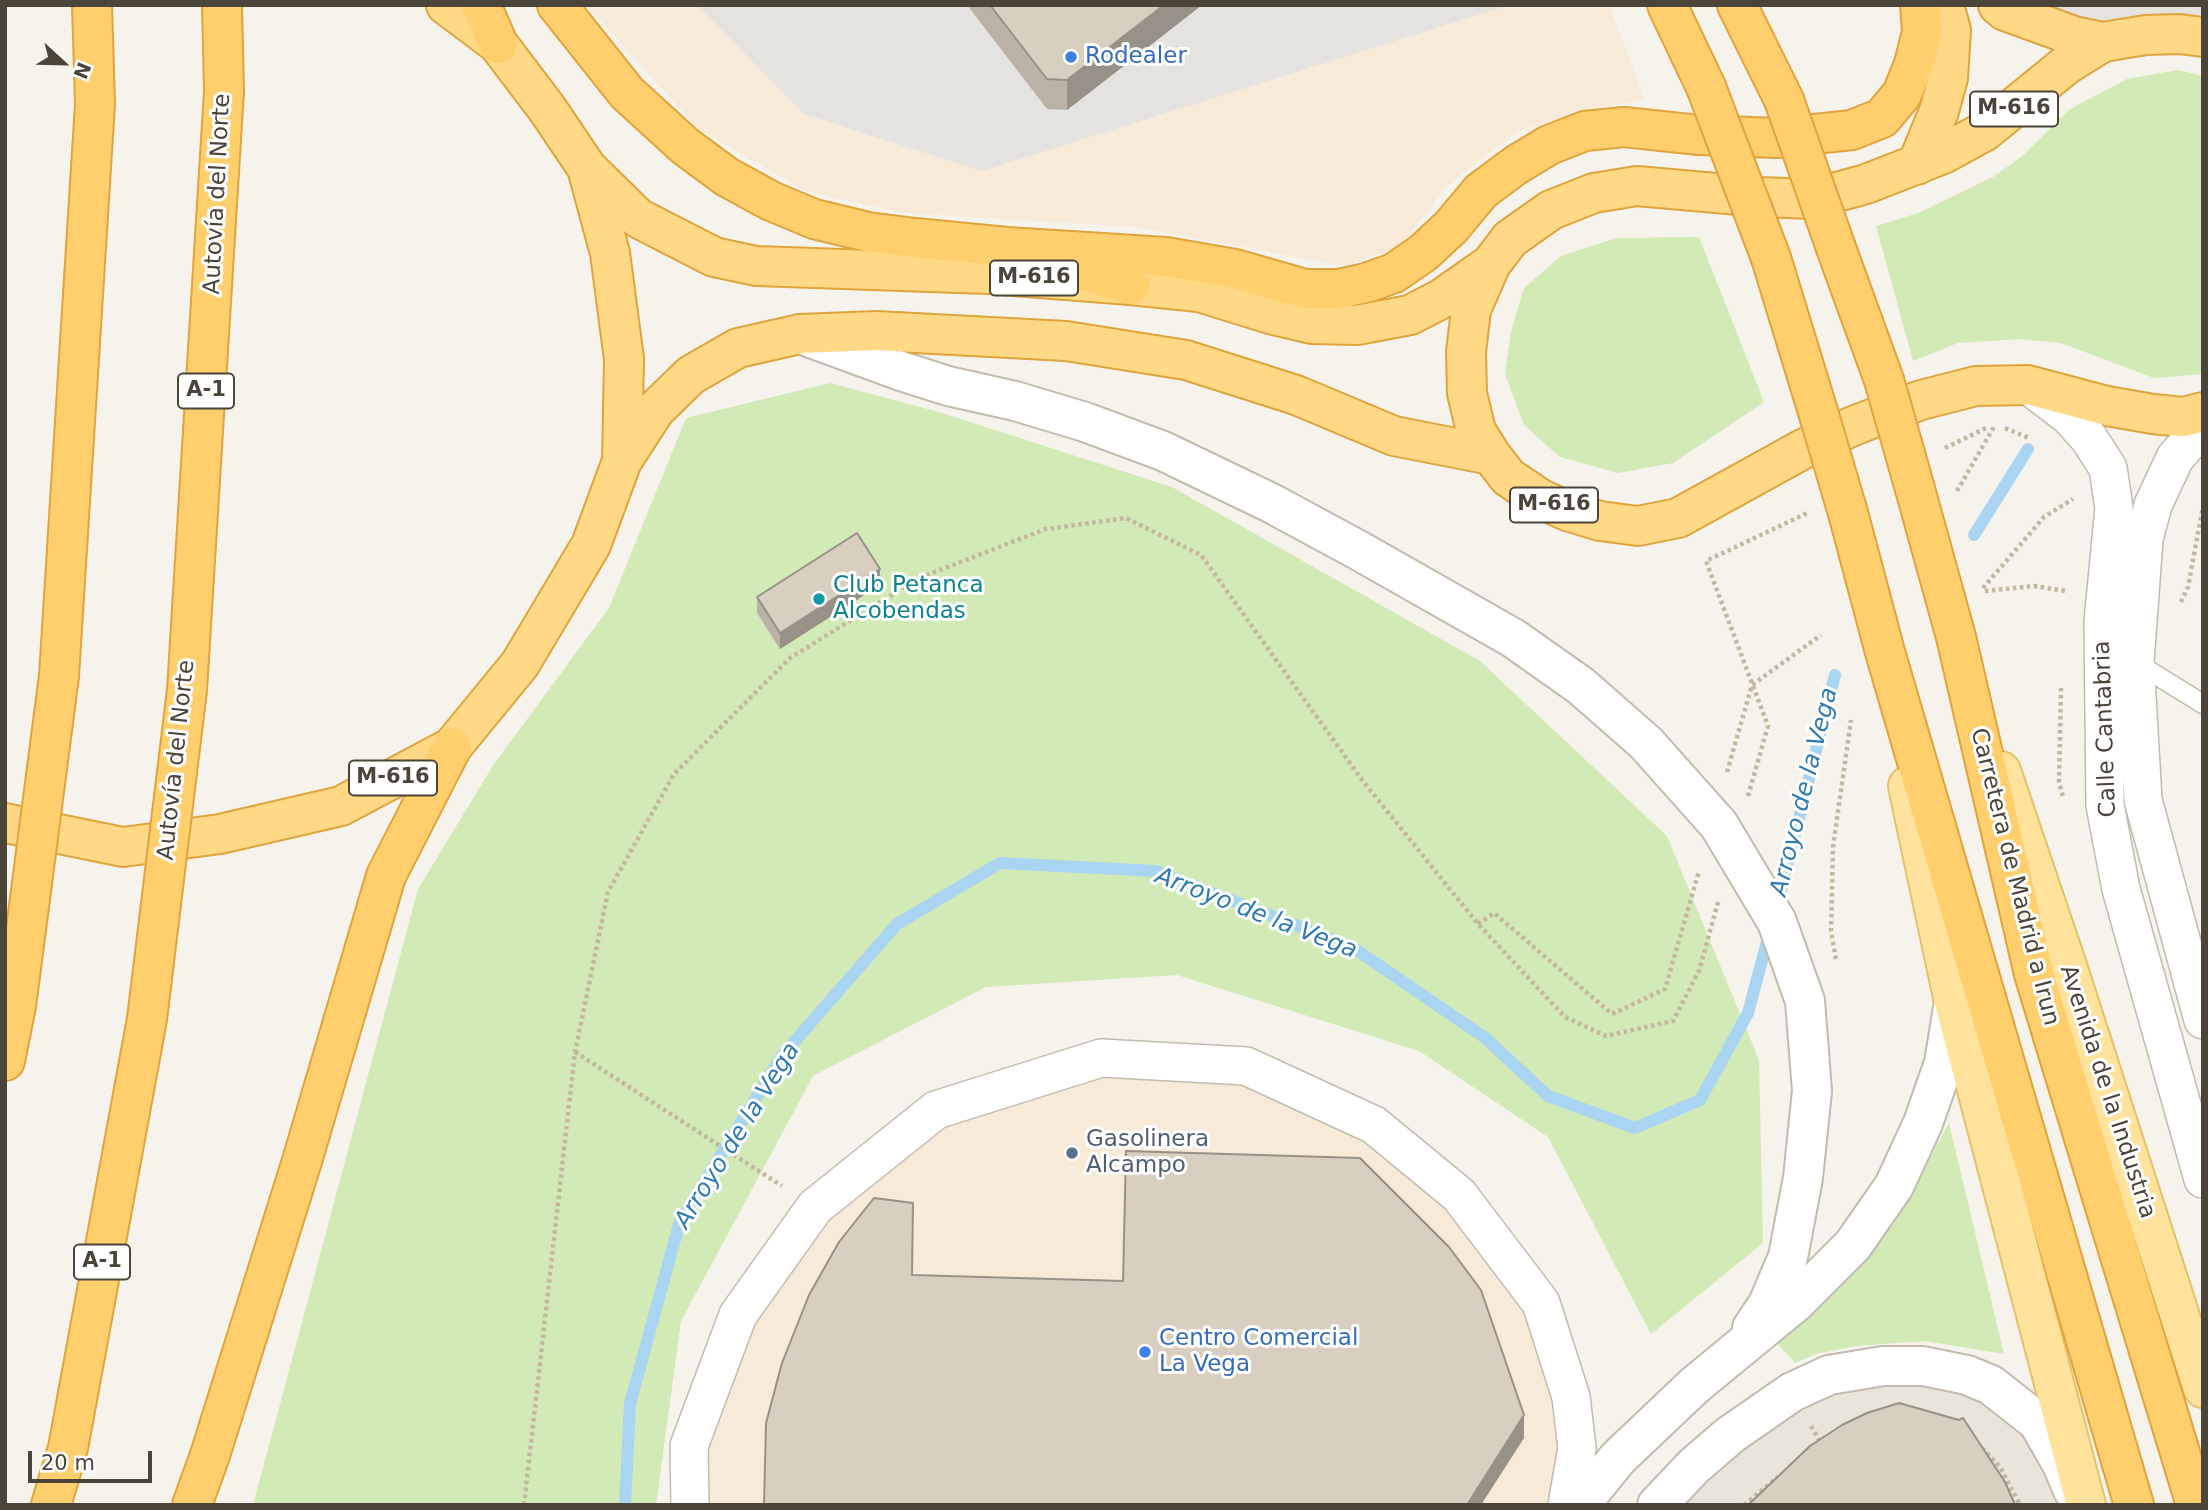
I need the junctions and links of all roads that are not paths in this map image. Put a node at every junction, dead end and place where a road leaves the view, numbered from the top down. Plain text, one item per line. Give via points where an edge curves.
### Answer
1 (92, 5) edge
2 (222, 5) edge
3 (446, 5) edge
4 (481, 5) edge
5 (557, 5) edge
6 (1667, 5) edge
7 (1737, 5) edge
8 (1756, 5) edge
9 (1920, 5) edge
10 (1944, 5) edge
11 (1998, 5) edge
12 (2195, 30) edge
13 (2103, 42) junction
14 (498, 44) junction
15 (1784, 100) junction
16 (1917, 165) junction
17 (587, 168) junction
18 (1007, 247) junction
19 (1491, 264) junction
20 (1276, 280) junction
21 (1130, 285) junction
22 (1199, 292) junction
23 (800, 334) junction
24 (2028, 385) junction
25 (2203, 412) edge
26 (2203, 426) edge
27 (1491, 455) junction
28 (622, 461) junction
29 (1956, 637) junction
30 (1885, 652) junction
31 (2135, 662) junction
32 (2203, 705) edge
33 (452, 747) junction
34 (5, 822) edge
35 (1954, 1002) junction
36 (2203, 1020) edge
37 (5, 1061) edge
38 (2202, 1173) edge
39 (1740, 1347) junction
40 (2203, 1388) edge
41 (51, 1505) edge
42 (192, 1505) edge
43 (690, 1505) edge
44 (1567, 1505) edge
45 (1580, 1505) edge
46 (1657, 1505) edge
47 (2079, 1505) edge
48 (2086, 1505) edge
49 (2134, 1505) edge
50 (2196, 1505) edge

1 - 37 highway, bridge via 95,104 59,676
2 - 41 highway, Autovía del Norte / A-1, bridge via 224,91 187,690 147,1019 68,1448
3 - 14 highway, M-616
4 - 14 highway
5 - 18 highway via 627,93 685,146 771,201 855,229
6 - 30 highway, bridge via 1706,87 1771,258 1819,415 1833,510
7 - 15 highway
8 - 15 highway
9 - 20 highway via 1922,32 1914,64 1902,94 1882,118 1852,130 1777,138 1623,127 1586,131 1549,145 1516,165 1481,191 1423,253 1394,273 1338,289 1305,289
10 - 16 highway via 1951,30 1948,78
11 - 13 highway via 2074,37
12 - 13 highway, M-616
13 - 16 highway, M-616 via 2066,65 1985,131
14 - 17 highway, M-616
15 - 29 highway, Carretera de Madrid a Irun, bridge via 1884,380
16 - 19 highway, M-616 via 1812,200 1637,186 1594,193 1550,210 1510,239
17 - 21 highway, M-616 via 638,218 714,257 756,266 988,274
17 - 28 highway, M-616 via 610,253 624,359
18 - 20 highway via 1166,257
18 - 21 highway
19 - 22 highway, M-616 via 1410,315 1357,325 1312,324
19 - 27 highway, M-616 via 1471,310 1466,352 1467,393 1476,431
20 - 22 highway
21 - 22 highway, M-616
23 - 27 highway, M-616 via 877,331 1066,341 1186,360 1296,395 1394,436
23 - 28 highway, M-616 via 738,348 691,375 655,410
23 - 39 street, bridge via 948,386 1085,422 1163,451 1271,503 1513,639 1581,686 1646,743 1719,825 1777,922 1805,1001 1812,1091 1803,1178 1788,1257 1768,1304
24 - 25 highway, M-616 via 2153,414
24 - 27 highway, M-616 via 1976,386 1921,400 1805,448 1678,518 1638,526 1600,521 1539,498 1508,477
24 - 38 street, Calle Cantabria via 2069,415 2108,468 2114,508 2104,597 2105,805 2121,889
26 - 31 street, Calle Cantabria via 2175,458 2153,505 2144,539
28 - 33 highway, M-616 via 591,545 520,664
29 - 40 main road, Avenida de la Industria
29 - 50 highway, Carretera de Madrid a Irun via 2034,974
30 - 35 main road via 1903,765
30 - 49 highway
31 - 32 lane
31 - 36 street, Calle Cantabria via 2143,800
33 - 34 highway, M-616 via 341,806 220,834 123,847
33 - 42 highway via 386,876 302,1161
35 - 39 street via 1944,1063 1894,1185 1853,1245 1796,1302
35 - 48 main road
39 - 45 street via 1618,1458
43 - 44 street via 690,1446 738,1315 815,1207 936,1110 1101,1058 1245,1066 1374,1125 1459,1195 1541,1303 1571,1397 1577,1448
46 - 47 street via 1694,1466 1791,1392 1829,1375 1883,1366 1923,1366 1990,1385 2038,1422

